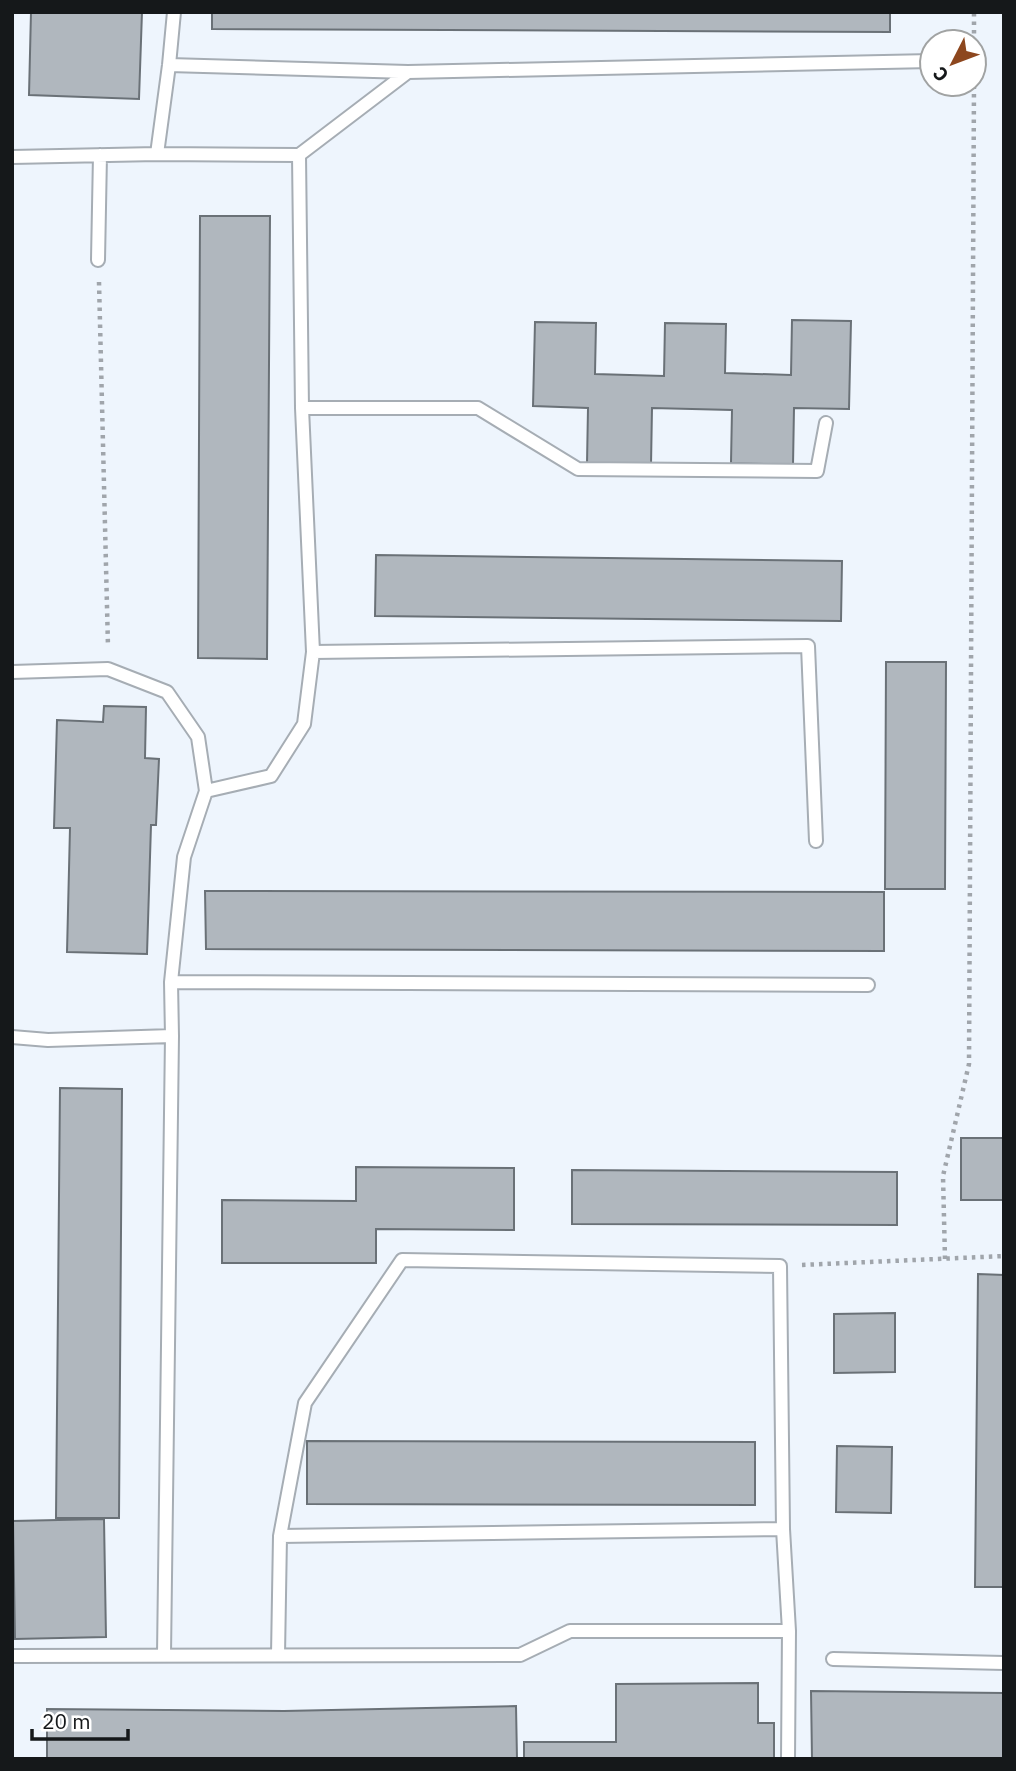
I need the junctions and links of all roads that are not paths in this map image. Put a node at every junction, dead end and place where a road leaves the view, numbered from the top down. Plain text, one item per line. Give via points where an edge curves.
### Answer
1 (174, 12) edge
2 (918, 61) edge
3 (169, 65) junction
4 (408, 72) junction
5 (157, 154) junction
6 (100, 155) junction
7 (299, 155) junction
8 (12, 156) edge
9 (98, 260) road end
10 (302, 408) junction
11 (826, 423) dead end
12 (313, 652) junction
13 (12, 672) edge
14 (206, 791) junction
15 (816, 841) dead end
16 (171, 982) junction
17 (868, 985) dead end
18 (172, 1036) junction
19 (12, 1037) edge
20 (783, 1529) junction
21 (280, 1536) junction
22 (789, 1631) junction
23 (164, 1655) junction
24 (278, 1655) junction
25 (12, 1656) edge
26 (832, 1659) dead end
27 (1004, 1663) edge
28 (788, 1759) edge

1 - 3 lane
2 - 4 lane
3 - 4 lane
3 - 5 lane
4 - 7 lane
5 - 6 lane
5 - 7 lane
6 - 8 lane
6 - 9 lane
7 - 10 lane
10 - 11 lane via 478,408 578,469 817,471
10 - 12 lane
12 - 14 lane via 304,724 271,776
12 - 15 lane via 808,646
13 - 14 lane via 108,669 167,692 198,737
14 - 16 lane via 184,857
16 - 17 lane
16 - 18 lane
18 - 19 lane
18 - 23 lane
20 - 21 lane
20 - 21 lane via 780,1266 402,1260 305,1403
20 - 22 lane
21 - 24 lane
22 - 24 lane via 570,1631 520,1655
22 - 28 lane
23 - 24 lane
23 - 25 lane
26 - 27 lane

